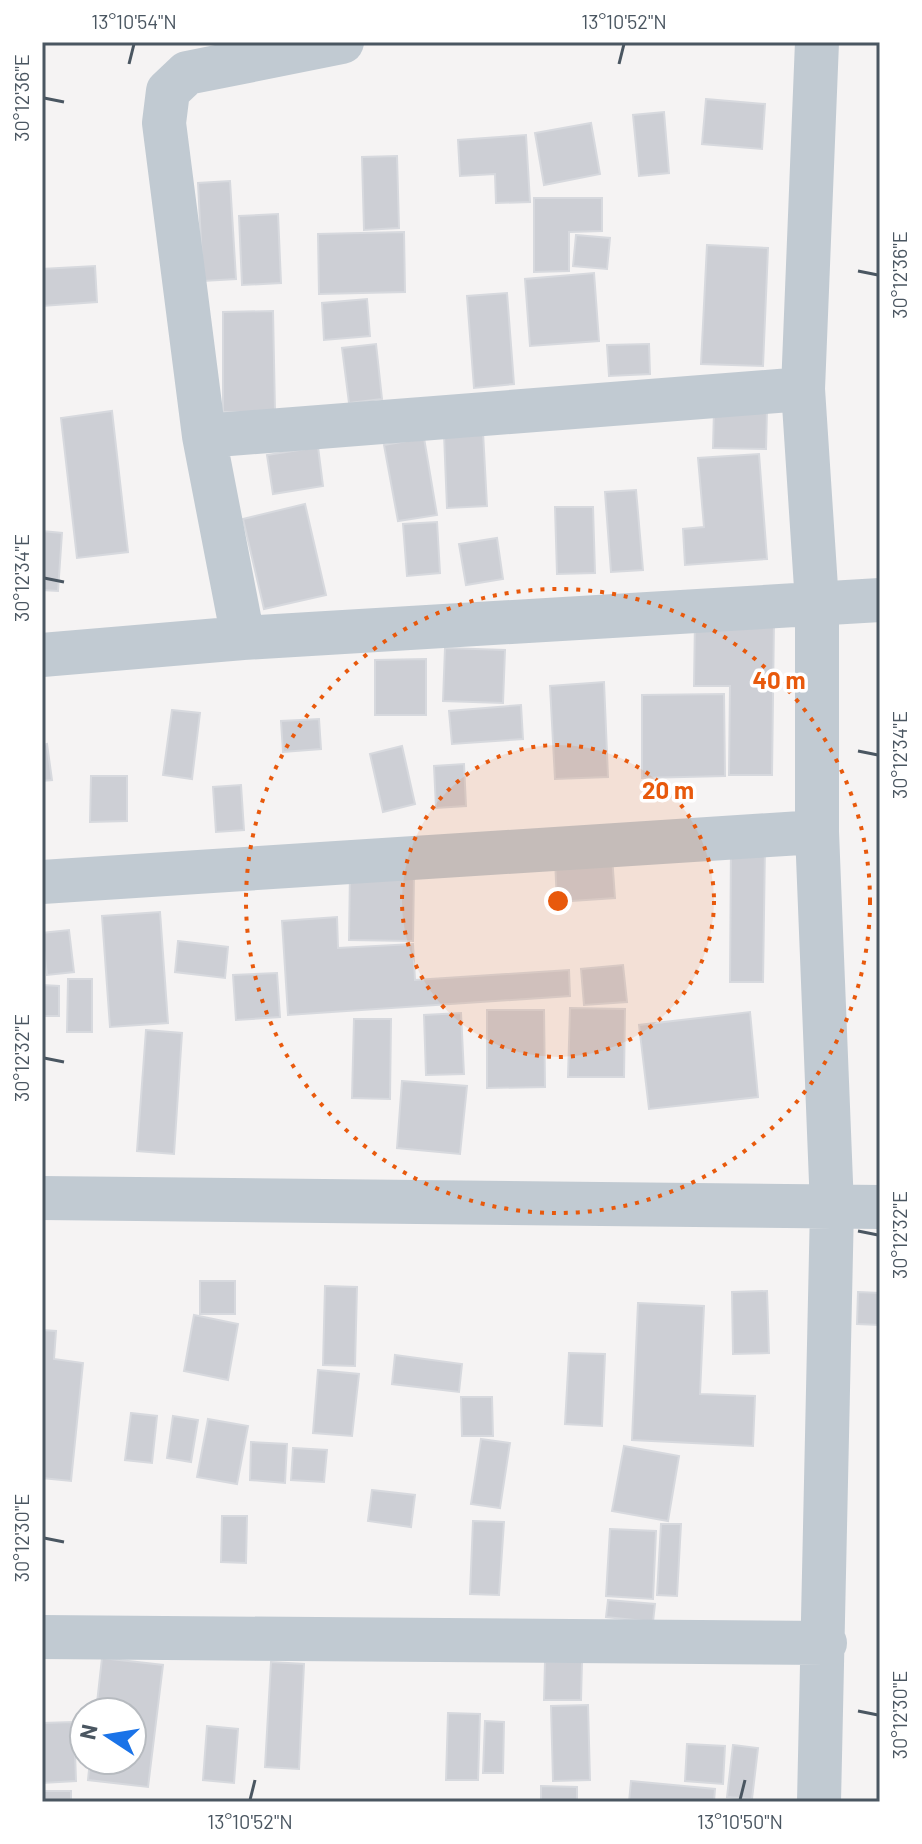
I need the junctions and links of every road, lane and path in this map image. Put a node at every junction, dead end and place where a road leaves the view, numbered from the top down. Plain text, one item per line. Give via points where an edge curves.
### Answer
1 (342, 42) edge
2 (817, 42) edge
3 (803, 389) junction
4 (204, 436) junction
5 (880, 600) edge
6 (817, 603) junction
7 (243, 638) junction
8 (42, 655) edge
9 (817, 832) junction
10 (42, 882) edge
11 (42, 1198) edge
12 (832, 1207) junction
13 (880, 1207) edge
14 (42, 1637) edge
15 (825, 1643) junction
16 (819, 1802) edge

1 - 4 street via 187,73 168,91 164,123
2 - 3 street
3 - 4 street
3 - 6 street
4 - 7 street
5 - 6 street
6 - 7 street
6 - 9 street
7 - 8 street
9 - 10 street
9 - 12 street
11 - 12 street
12 - 13 street
12 - 15 street
14 - 15 street
15 - 16 street

